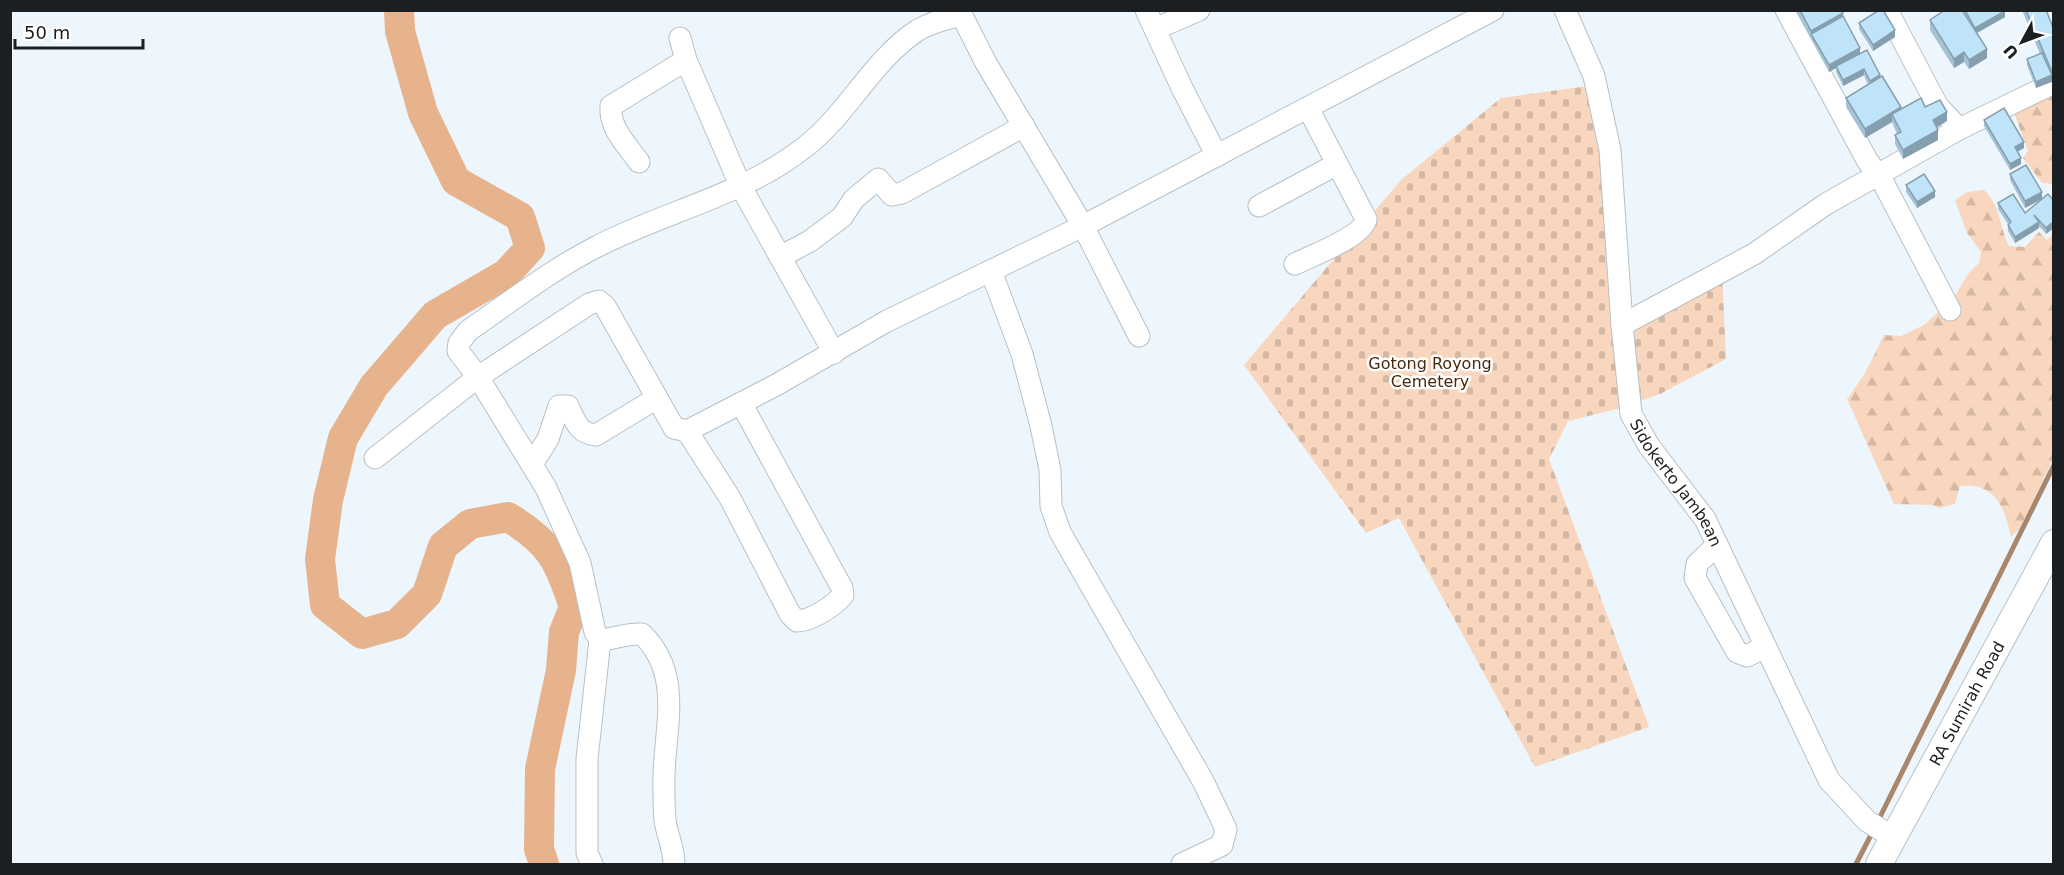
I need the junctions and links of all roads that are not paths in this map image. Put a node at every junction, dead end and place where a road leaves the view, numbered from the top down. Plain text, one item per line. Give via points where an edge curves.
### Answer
1 (1199, 10) edge
2 (1493, 10) edge
3 (1565, 10) edge
4 (1786, 10) edge
5 (1887, 10) edge
6 (960, 13) edge
7 (1150, 20) edge
8 (680, 38) dead end
9 (686, 60) junction
10 (2054, 83) edge
11 (1308, 108) junction
12 (1024, 126) junction
13 (1959, 129) junction
14 (1217, 156) junction
15 (639, 162) dead end
16 (1338, 164) junction
17 (1882, 180) junction
18 (741, 187) junction
19 (1259, 206) dead end
20 (1083, 226) junction
21 (780, 257) junction
22 (1295, 264) dead end
23 (991, 271) junction
24 (1950, 310) dead end
25 (1622, 325) junction
26 (1139, 336) dead end
27 (834, 353) junction
28 (478, 376) junction
29 (657, 398) junction
30 (741, 403) junction
31 (687, 431) junction
32 (375, 458) dead end
33 (532, 464) junction
34 (2054, 543) edge
35 (1717, 545) junction
36 (600, 640) junction
37 (1765, 647) junction
38 (1881, 830) junction
39 (592, 864) edge
40 (674, 864) edge
41 (1182, 864) edge
42 (1879, 864) edge

1 - 7 street
2 - 11 street
3 - 25 street, Sidokerto Jambean via 1594,76 1610,150
4 - 17 street via 1867,160
5 - 13 street via 1937,105
6 - 12 street
6 - 18 street via 904,40 829,126 804,148
7 - 14 street
8 - 9 street
9 - 15 street via 611,106 614,127
9 - 18 street
10 - 13 street
11 - 14 street
11 - 16 street
12 - 20 street
12 - 21 street via 902,193 892,195 878,179 854,199 842,217
13 - 17 street
14 - 20 street
16 - 19 street
16 - 22 street via 1366,224 1349,238
17 - 24 street
17 - 25 street
18 - 21 street
18 - 28 street via 597,246 566,263 468,332 458,351
20 - 23 street
20 - 26 street
21 - 27 street
23 - 27 street via 887,321
23 - 41 street via 1022,354 1041,426 1050,470 1051,506 1060,532 1203,781 1226,830 1222,845
25 - 35 street, Sidokerto Jambean via 1631,414 1649,446 1705,519
27 - 30 street
28 - 29 street via 589,304 599,302 606,306
28 - 32 street
28 - 33 street
29 - 31 street via 674,428
29 - 33 street via 596,435 577,427 568,406 559,406 548,439
30 - 31 street
30 - 31 street via 842,588 843,595 838,601 804,621 797,621 790,614 730,498
33 - 36 street via 580,563
34 - 38 main road, RA Sumirah Road
35 - 37 street, Sidokerto Jambean
35 - 37 street via 1697,564 1695,578 1737,652 1747,656
36 - 39 street via 587,759 587,853
36 - 40 street via 627,633 642,634 654,646 666,669 665,821
37 - 38 street, Sidokerto Jambean via 1829,780
38 - 42 main road, RA Sumirah Road

